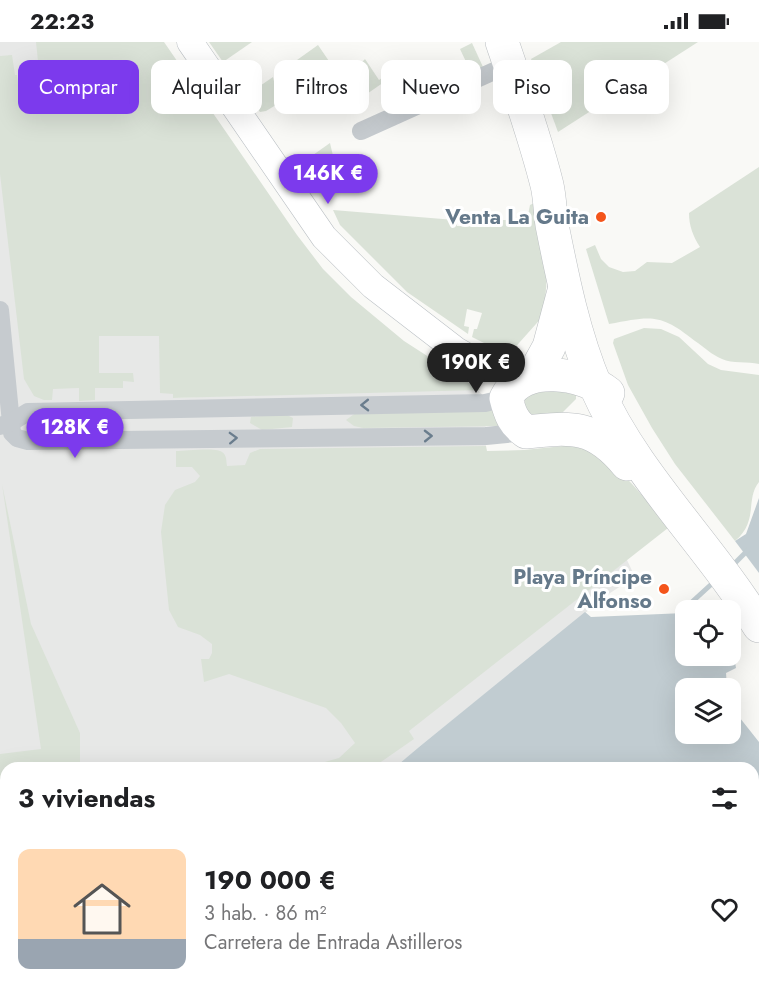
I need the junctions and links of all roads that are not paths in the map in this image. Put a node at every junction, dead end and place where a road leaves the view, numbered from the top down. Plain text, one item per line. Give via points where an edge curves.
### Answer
1 (190, 42) edge
2 (506, 53) edge
3 (361, 131) dead end
4 (548, 187) junction
5 (565, 286) junction
6 (0, 310) edge
7 (601, 334) junction
8 (596, 386) junction
9 (519, 387) junction
10 (5, 424) edge
11 (561, 429) junction
12 (526, 432) junction
13 (655, 452) junction
14 (677, 508) junction
15 (745, 591) edge
16 (759, 627) edge

1 - 9 street via 324,237 373,286 422,325
2 - 3 street
2 - 4 highway
4 - 5 highway
4 - 7 highway via 563,217
5 - 8 highway
5 - 9 highway via 549,347
6 - 10 street via 6,365
7 - 8 highway via 597,344 600,375
7 - 13 highway via 630,410
8 - 9 highway via 567,376
8 - 11 highway via 580,412
8 - 13 highway via 614,398 632,433
8 - 14 highway via 619,433
9 -> 10 street via 485,403 28,412
9 - 12 highway via 510,415
10 -> 12 street via 17,438 28,441 486,436
11 - 12 highway
11 - 14 highway via 585,432 605,441
13 - 14 highway
14 - 15 highway
15 - 16 highway

